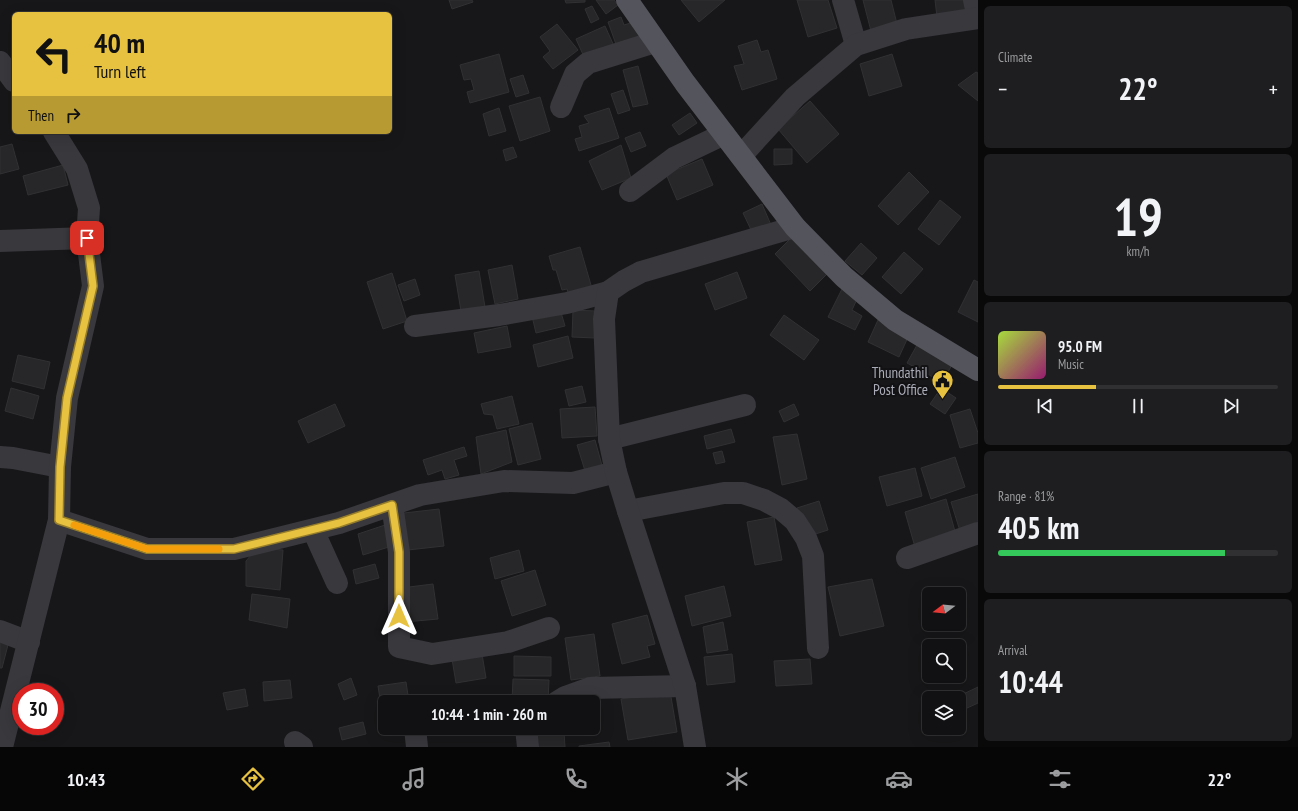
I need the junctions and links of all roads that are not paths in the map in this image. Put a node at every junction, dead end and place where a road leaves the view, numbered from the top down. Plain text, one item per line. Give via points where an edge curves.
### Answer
1 (627, 0) edge
2 (843, 0) edge
3 (974, 0) edge
4 (978, 18) edge
5 (655, 42) junction
6 (856, 45) junction
7 (0, 62) edge
8 (12, 78) edge
9 (561, 107) dead end
10 (55, 134) edge
11 (724, 134) junction
12 (741, 156) junction
13 (630, 191) dead end
14 (795, 227) junction
15 (87, 238) junction
16 (0, 241) edge
17 (608, 292) junction
18 (415, 326) dead end
19 (978, 370) edge
20 (745, 405) dead end
21 (609, 439) junction
22 (0, 457) edge
23 (60, 467) junction
24 (616, 472) junction
25 (392, 505) junction
26 (628, 511) junction
27 (59, 520) junction
28 (313, 530) junction
29 (978, 533) edge
30 (907, 558) dead end
31 (336, 582) dead end
32 (549, 628) dead end
33 (0, 631) edge
34 (29, 642) junction
35 (818, 648) dead end
36 (685, 686) junction
37 (571, 695) edge
38 (416, 735) edge
39 (527, 735) edge
40 (2, 747) edge
41 (417, 747) edge
42 (528, 747) edge
43 (695, 747) edge

1 - 5 main road
2 - 6 street
3 - 4 street
4 - 6 street via 906,29
5 - 9 street via 588,63 575,74
5 - 11 main road
6 - 12 street via 795,97
7 - 8 street
10 - 15 street via 78,169 89,208
11 - 12 main road
11 - 13 street via 674,158
12 - 14 main road
14 - 17 street via 641,272
14 - 19 main road via 844,277 895,320
15 - 16 street
15 - 23 street via 93,286 67,398
17 - 18 street via 522,311
17 - 21 street via 604,319
20 - 21 street
21 - 24 street
22 - 23 street
23 - 27 street
24 - 25 street via 573,483 504,481 420,495
24 - 26 street
25 - 28 street
25 - 32 street via 399,552 399,647 432,654 508,642
26 - 35 street via 724,493 743,493 781,509 796,521 813,556
26 - 36 street
27 - 28 street via 147,549 234,549
27 - 34 street
28 - 31 street
29 - 30 street
33 - 34 street
34 - 40 street
36 - 37 street via 590,688
36 - 43 street
38 - 41 street
39 - 42 street

